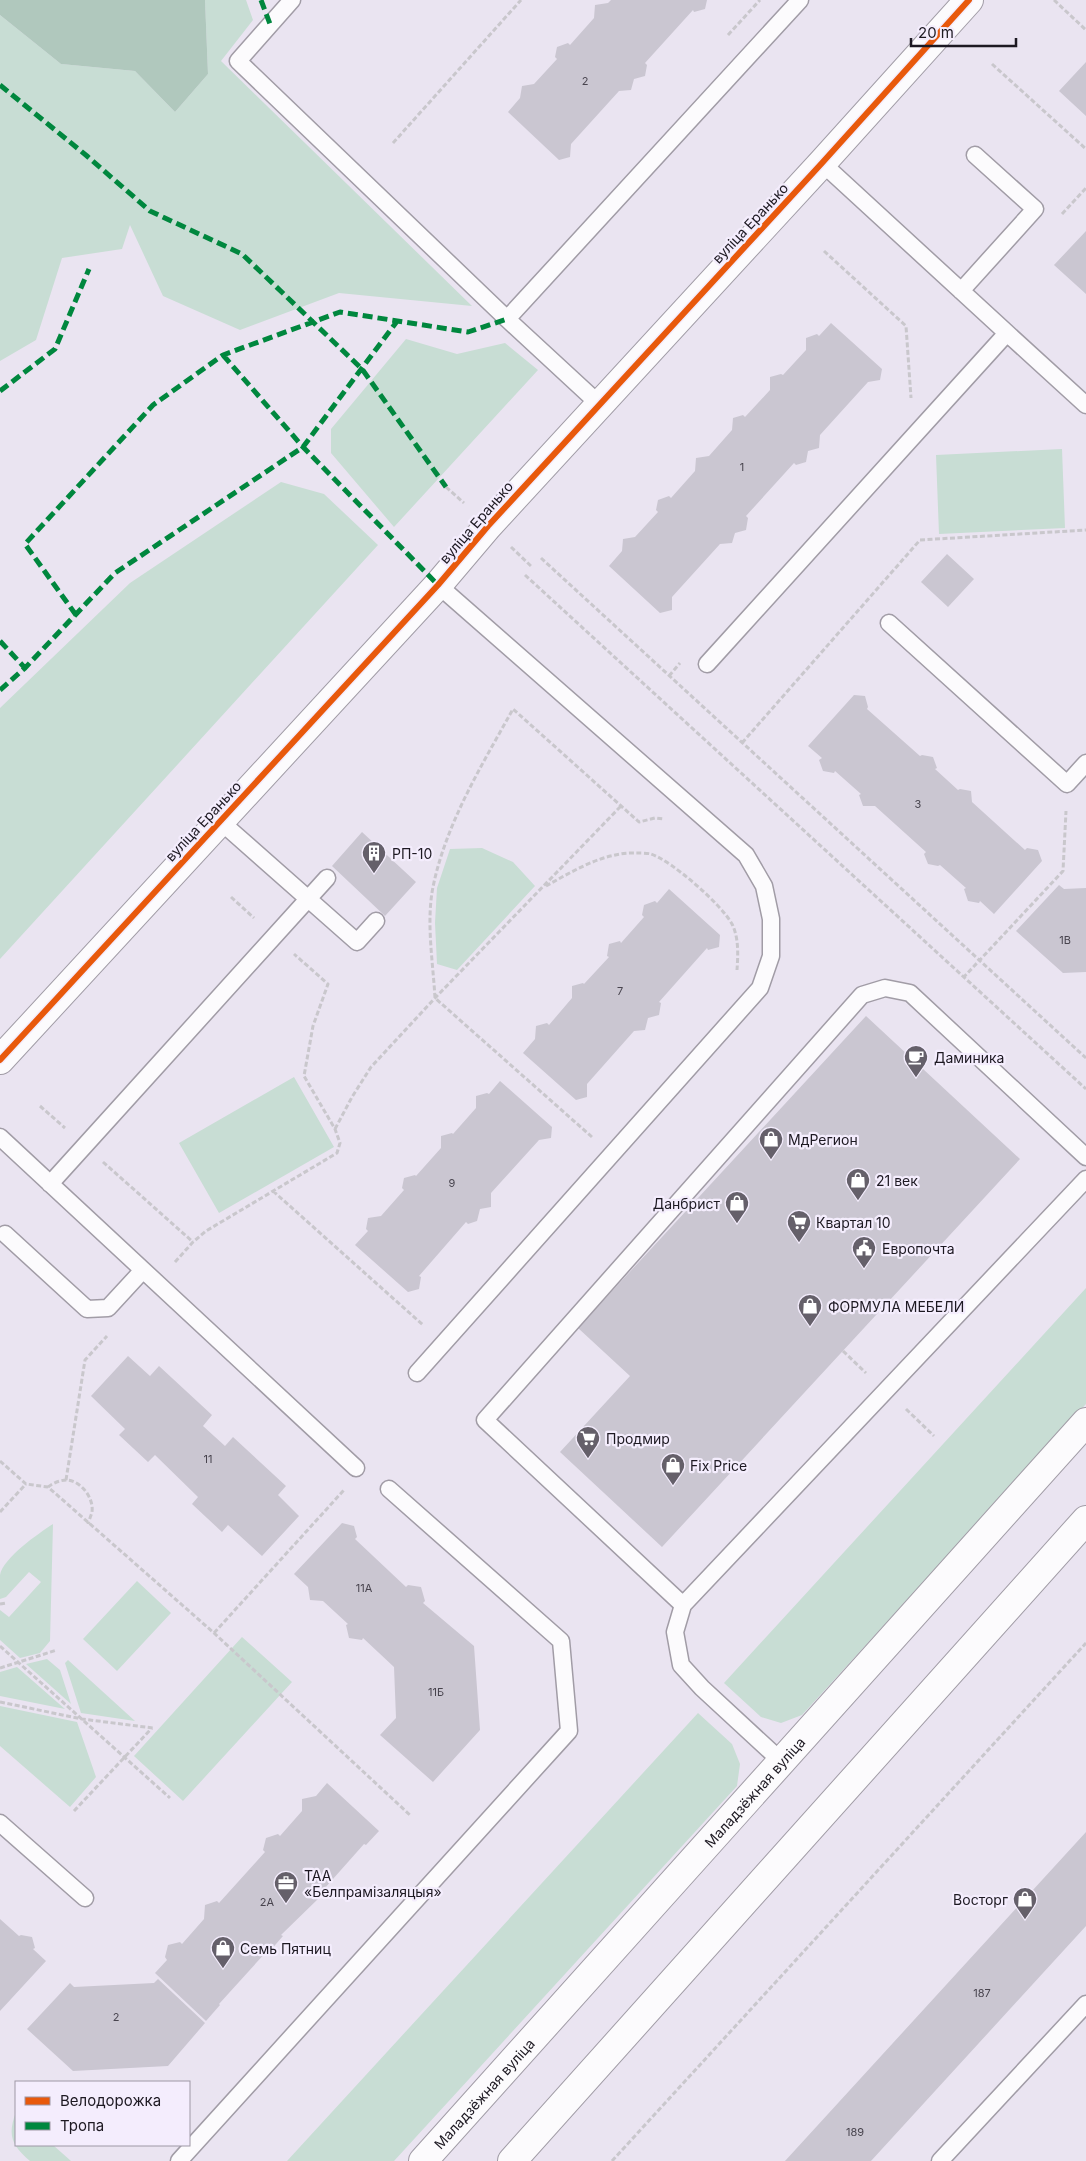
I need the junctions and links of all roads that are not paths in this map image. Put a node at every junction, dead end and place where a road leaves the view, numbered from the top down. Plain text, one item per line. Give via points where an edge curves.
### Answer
1 (292, 0) edge
2 (800, 0) edge
3 (969, 0) edge
4 (975, 155) dead end
5 (822, 164) junction
6 (961, 291) junction
7 (507, 319) junction
8 (1007, 333) junction
9 (600, 404) junction
10 (1086, 406) edge
11 (438, 585) junction
12 (889, 623) dead end
13 (707, 664) dead end
14 (1086, 763) edge
15 (220, 821) junction
16 (327, 878) dead end
17 (308, 899) junction
18 (376, 921) dead end
19 (0, 1060) edge
20 (0, 1137) edge
21 (1086, 1157) edge
22 (1086, 1179) edge
23 (50, 1184) junction
24 (4, 1234) dead end
25 (143, 1270) junction
26 (417, 1373) dead end
27 (1086, 1422) edge
28 (356, 1468) dead end
29 (388, 1489) dead end
30 (1086, 1520) edge
31 (683, 1605) junction
32 (781, 1761) junction
33 (0, 1823) edge
34 (85, 1898) dead end
35 (1086, 2004) edge
36 (179, 2161) edge
37 (423, 2161) edge
38 (512, 2161) edge
39 (940, 2161) edge

1 - 7 lane via 238,61
2 - 7 lane
3 - 5 main road, вуліца Еранько
4 - 6 lane via 1035,209
5 - 6 lane
5 - 9 main road, вуліца Еранько
6 - 8 lane
7 - 9 lane
8 - 10 lane
8 - 13 lane
9 - 11 main road, вуліца Еранько
11 - 15 main road, вуліца Еранько
11 - 26 lane via 746,855 764,886 771,919 771,956 760,988
12 - 14 lane via 1067,784
15 - 17 lane
15 - 19 main road, вуліца Еранько
16 - 17 lane
17 - 18 lane via 357,942
17 - 23 lane
20 - 23 lane
21 - 31 lane via 910,993 885,988 862,995 485,1420
22 - 31 lane
23 - 25 lane
24 - 25 lane via 87,1309 108,1308
25 - 28 lane
27 - 32 main road, Маладзёжная вуліца
29 - 36 lane via 562,1641 569,1731
30 - 38 main road
31 - 32 lane via 675,1632 681,1664 702,1688
32 - 37 main road, Маладзёжная вуліца
33 - 34 lane
35 - 39 lane

